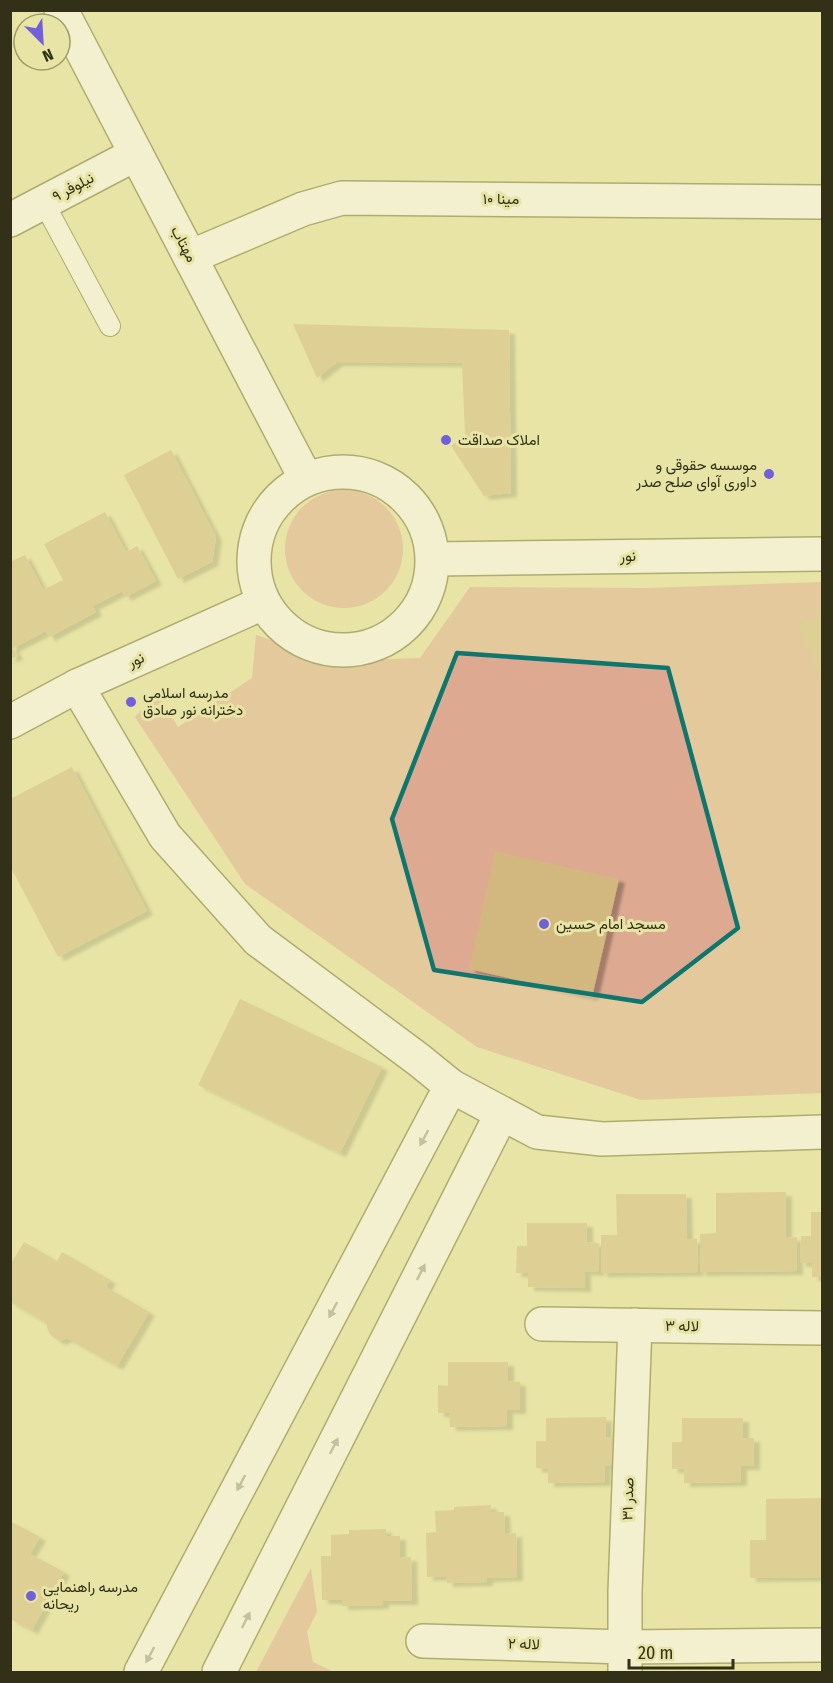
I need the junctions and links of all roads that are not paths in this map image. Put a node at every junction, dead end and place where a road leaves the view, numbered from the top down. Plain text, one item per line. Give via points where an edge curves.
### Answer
1 (72, 26) edge
2 (136, 154) junction
3 (44, 202) junction
4 (822, 202) edge
5 (10, 220) edge
6 (190, 257) junction
7 (110, 326) dead end
8 (306, 479) junction
9 (822, 554) edge
10 (433, 559) junction
11 (263, 603) junction
12 (77, 686) junction
13 (10, 722) edge
14 (451, 1086) junction
15 (501, 1114) junction
16 (822, 1132) edge
17 (542, 1324) dead end
18 (635, 1325) junction
19 (822, 1328) edge
20 (423, 1641) dead end
21 (822, 1645) edge
22 (625, 1660) edge
23 (141, 1672) edge
24 (219, 1672) edge

1 - 2 street, مهتاب
2 - 3 street, نیلوفر ۹
2 - 6 street, مهتاب
3 - 5 street, نیلوفر ۹
3 - 7 lane
4 - 6 street, مینا ۱۰ via 342,198 303,209
6 - 8 street, مهتاب
8 - 10 street via 350,471 377,478 403,494 424,521
8 - 11 street via 275,502 258,531 253,564
9 - 10 street, نور
10 - 11 street via 429,588 415,614 389,638 361,649 326,649 295,637
11 - 12 street, نور
12 - 13 street, نور
12 - 14 street via 165,836 258,940
14 - 15 street
14 -> 23 street
15 - 16 street via 537,1132 602,1138
24 -> 15 street
17 - 18 street, لاله ۳
18 - 19 street, لاله ۳
18 - 22 street, صدر ۳۱
20 - 22 street, لاله ۲
21 - 22 street, لاله ۲

